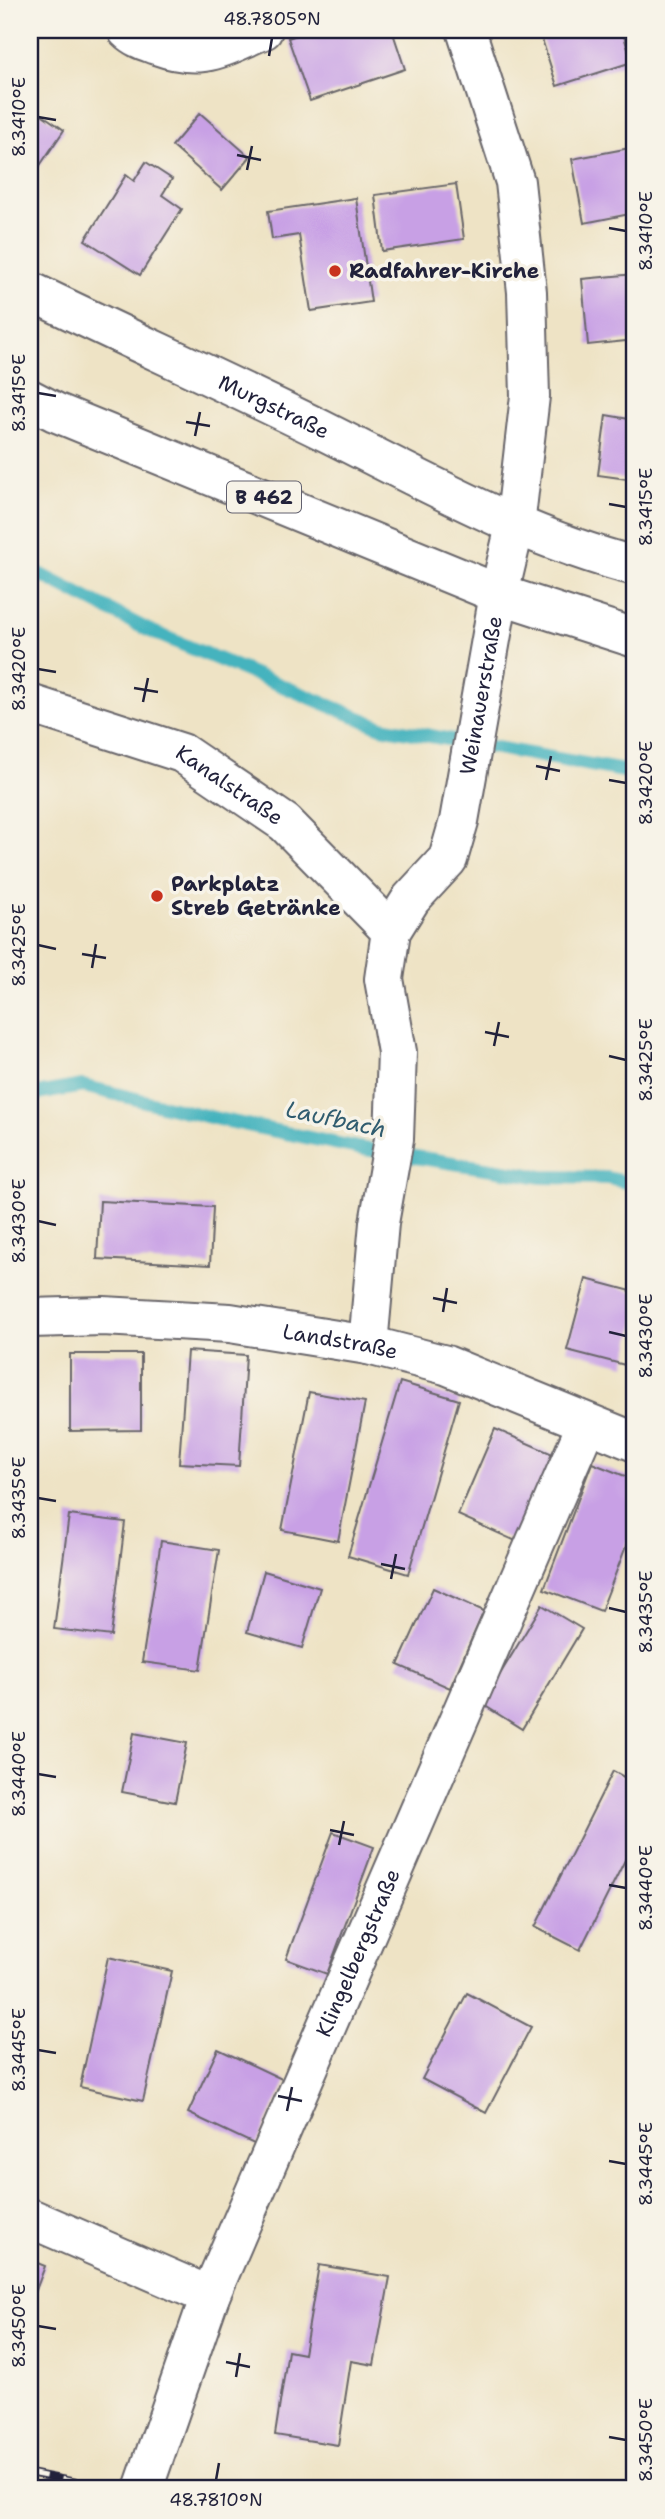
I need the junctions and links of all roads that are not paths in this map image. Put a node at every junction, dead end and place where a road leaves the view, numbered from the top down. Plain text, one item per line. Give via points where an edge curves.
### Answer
1 (127, 30) edge
2 (263, 30) edge
3 (466, 30) edge
4 (30, 291) edge
5 (30, 399) edge
6 (514, 526) junction
7 (635, 566) edge
8 (499, 594) junction
9 (635, 638) edge
10 (30, 704) edge
11 (391, 931) junction
12 (30, 1318) edge
13 (368, 1345) junction
14 (587, 1423) junction
15 (635, 1442) edge
16 (30, 2218) edge
17 (210, 2296) junction
18 (143, 2489) edge

1 - 2 street via 134,37 179,53 212,52
3 - 6 street, Weinauerstraße via 515,182 527,292 530,396
4 - 6 street, Murgstraße
5 - 8 street, B 462
6 - 7 street, Murgstraße
6 - 8 street, Weinauerstraße
8 - 9 street, B 462
8 - 11 street, Weinauerstraße via 459,821 448,859 411,900
10 - 11 street, Kanalstraße via 182,753 285,823
11 - 13 street, Weinauerstraße via 384,979 397,1052 394,1139 379,1223
12 - 13 street, Landstraße via 103,1316 230,1323
13 - 14 street, Landstraße via 446,1365
14 - 15 street, Landstraße
14 - 17 street, Klingelbergstraße
16 - 17 street
17 - 18 street, Klingelbergstraße

